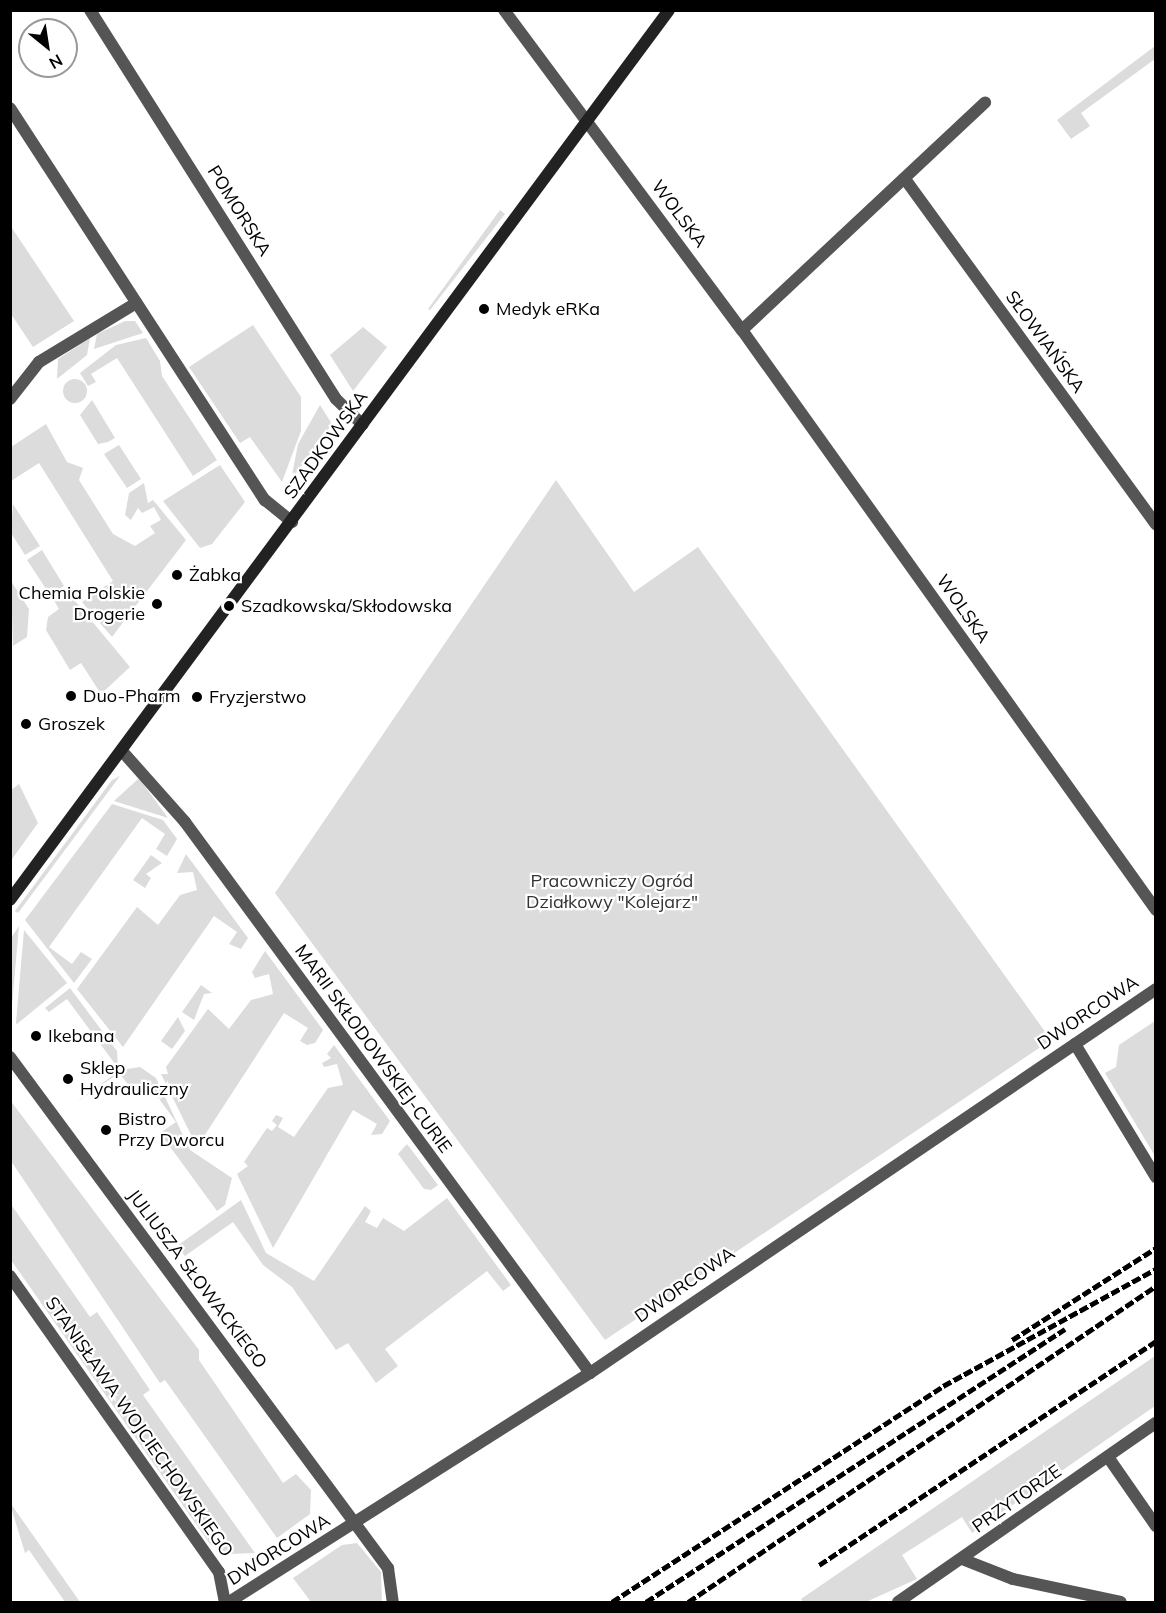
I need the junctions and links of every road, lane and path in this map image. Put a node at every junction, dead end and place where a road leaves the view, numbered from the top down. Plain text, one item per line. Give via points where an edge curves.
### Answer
1 (90, 10) edge
2 (504, 10) edge
3 (669, 10) edge
4 (985, 103) dead end
5 (10, 108) edge
6 (587, 120) junction
7 (904, 179) junction
8 (136, 303) junction
9 (742, 330) junction
10 (10, 399) edge
11 (363, 425) junction
12 (292, 522) junction
13 (1155, 525) edge
14 (122, 751) junction
15 (10, 900) edge
16 (1155, 910) edge
17 (1155, 989) edge
18 (1075, 1044) junction
19 (10, 1057) edge
20 (1155, 1178) edge
21 (10, 1276) edge
22 (590, 1373) junction
23 (1155, 1423) edge
24 (1108, 1457) junction
25 (356, 1522) junction
26 (1155, 1526) edge
27 (962, 1559) junction
28 (227, 1602) edge
29 (393, 1602) edge
30 (898, 1602) edge
31 (1121, 1602) edge

1 - 11 street, POMORSKA via 336,399
2 - 6 street, WOLSKA
3 - 6 street, SZADKOWSKA
4 - 7 street
5 - 8 street
6 - 9 street, WOLSKA
6 - 11 street, SZADKOWSKA
7 - 9 street
7 - 13 street, SŁOWIAŃSKA
8 - 10 street via 39,363
8 - 12 street via 265,500
9 - 16 street, WOLSKA
11 - 12 street, SZADKOWSKA
12 - 14 street, SZADKOWSKA
14 - 15 street, SZADKOWSKA
14 - 22 street, MARII SKŁODOWSKIEJ-CURIE via 185,822
17 - 18 street, DWORCOWA
18 - 20 street
18 - 22 street, DWORCOWA
19 - 25 street, JULIUSZA SŁOWACKIEGO
21 - 28 street, STANISŁAWA WOJCIECHOWSKIEGO via 219,1572
22 - 25 street, DWORCOWA
23 - 24 street, PRZYTORZE
24 - 26 street
24 - 27 street, PRZYTORZE
25 - 28 street, DWORCOWA
25 - 29 street, JULIUSZA SŁOWACKIEGO via 388,1568
27 - 30 street, PRZYTORZE
27 - 31 street via 1013,1579

